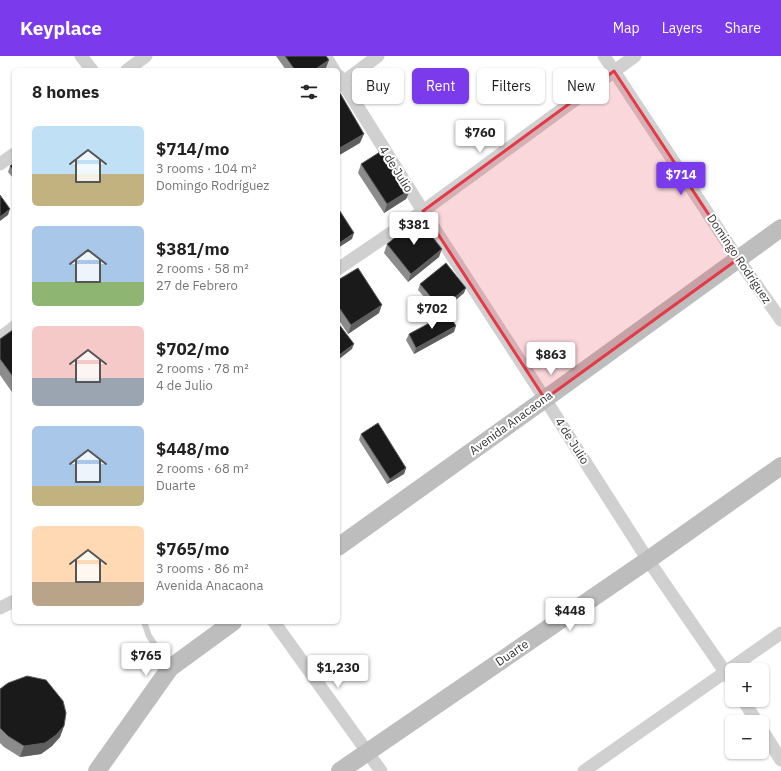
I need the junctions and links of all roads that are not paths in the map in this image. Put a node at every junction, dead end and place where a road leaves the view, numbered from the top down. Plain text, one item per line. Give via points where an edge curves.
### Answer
1 (81, 56) edge
2 (146, 56) edge
3 (325, 56) edge
4 (378, 56) edge
5 (604, 56) edge
6 (634, 56) edge
7 (90, 68) edge
8 (130, 68) edge
9 (333, 68) edge
10 (614, 71) junction
11 (340, 81) edge
12 (12, 155) edge
13 (0, 164) edge
14 (423, 211) junction
15 (781, 228) edge
16 (738, 259) junction
17 (340, 268) edge
18 (781, 320) edge
19 (12, 329) edge
20 (0, 338) edge
21 (545, 399) junction
22 (781, 466) edge
23 (340, 545) edge
24 (648, 560) junction
25 (12, 602) edge
26 (0, 608) edge
27 (145, 624) edge
28 (228, 624) edge
29 (275, 624) edge
30 (781, 634) edge
31 (747, 663) edge
32 (170, 668) junction
33 (725, 672) edge
34 (725, 681) edge
35 (769, 741) edge
36 (367, 752) junction
37 (781, 760) edge
38 (97, 771) edge
39 (340, 771) edge
40 (381, 771) edge
41 (584, 771) edge

1 - 7 street
2 - 8 street
3 - 9 street
4 - 11 street
5 - 10 street, Domingo Rodríguez
6 - 10 street
10 - 14 street
10 - 16 street, Domingo Rodríguez
11 - 14 street, 4 de Julio
12 - 13 street
14 - 17 street
14 - 21 street, 4 de Julio
15 - 16 main road, Avenida Anacaona
16 - 18 street, Domingo Rodríguez
16 - 21 main road, Avenida Anacaona
19 - 20 street
21 - 23 main road, Avenida Anacaona
21 - 24 street, 4 de Julio
22 - 24 main road, Duarte
24 - 33 street, 4 de Julio
24 - 36 main road, Duarte
25 - 26 street
27 - 32 lane via 149,636
28 - 32 main road
29 - 36 street
30 - 31 street
32 - 38 main road
34 - 41 street
35 - 37 street
36 - 39 main road, Duarte
36 - 40 street

